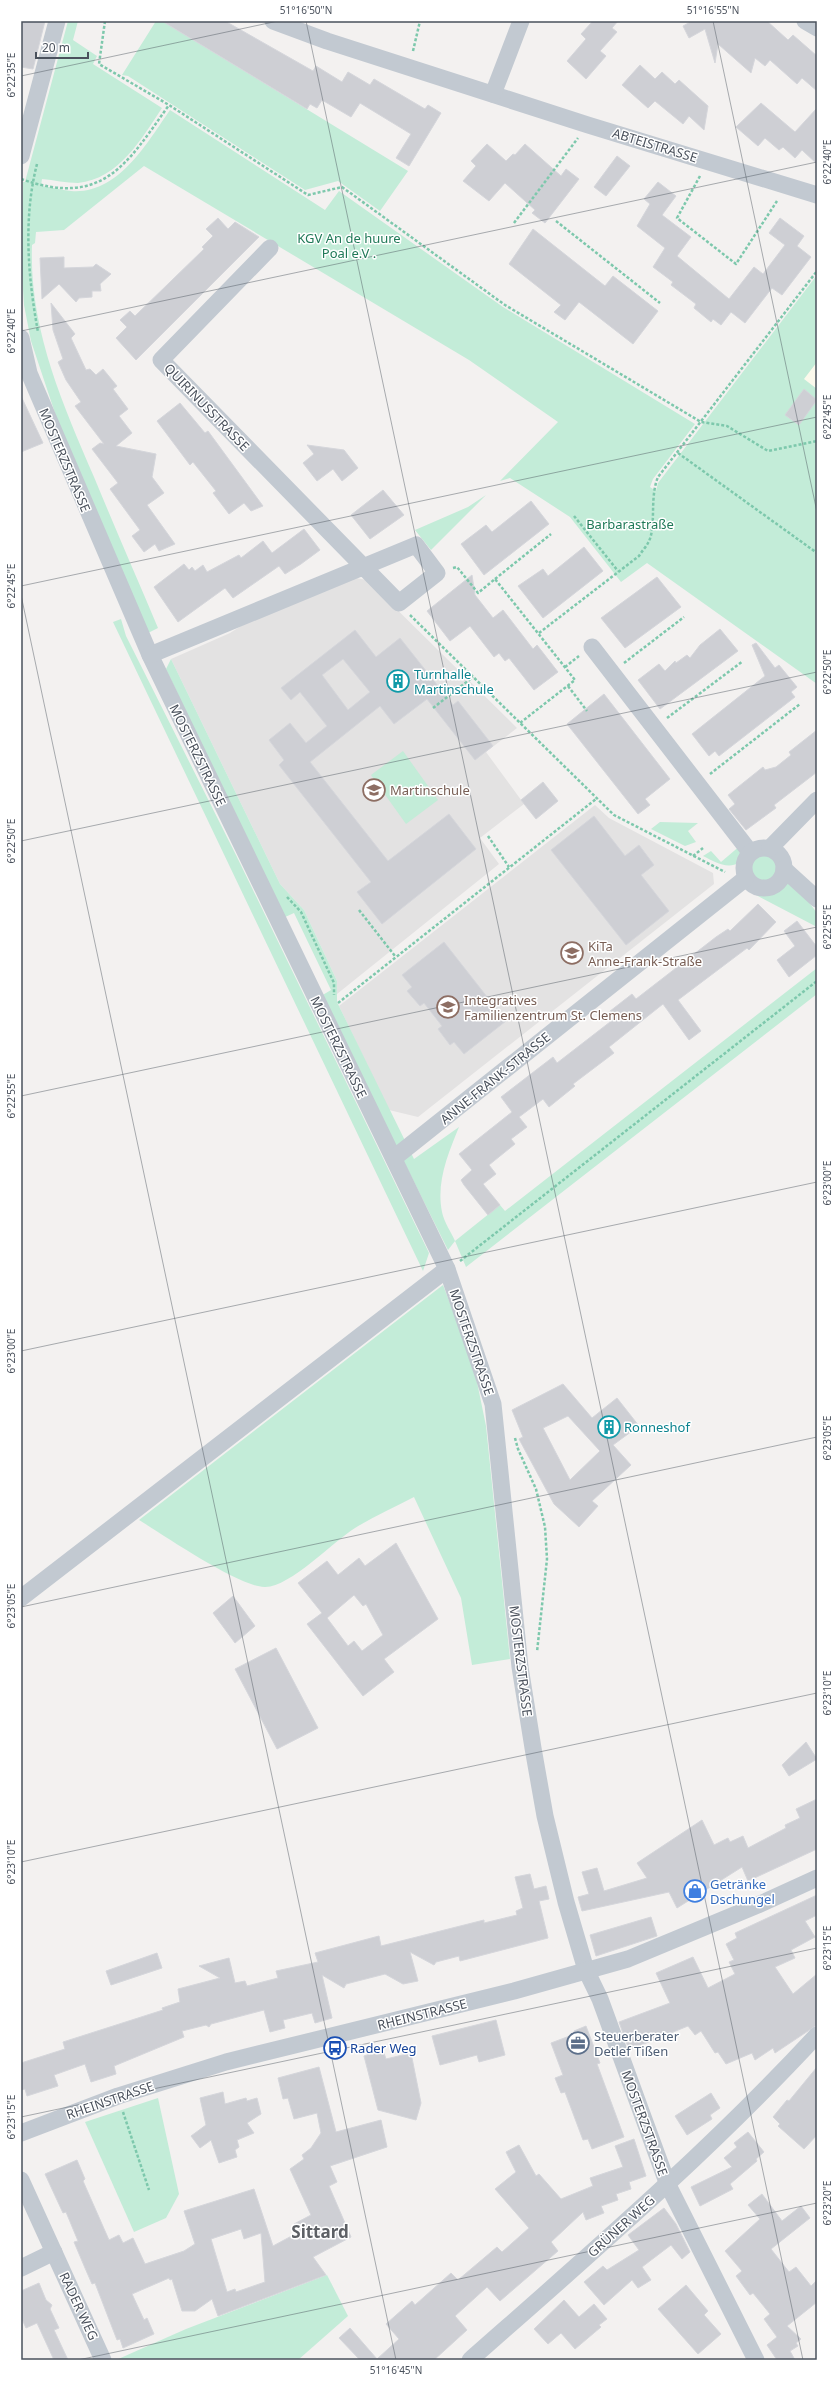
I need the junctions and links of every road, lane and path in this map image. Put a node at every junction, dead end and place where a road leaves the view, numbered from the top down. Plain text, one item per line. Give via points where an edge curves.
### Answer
1 (57, 21) edge
2 (105, 21) edge
3 (273, 21) edge
4 (420, 21) edge
5 (521, 21) edge
6 (805, 21) edge
7 (817, 28) edge
8 (409, 68) junction
9 (493, 94) junction
10 (169, 105) junction
11 (588, 125) junction
12 (21, 156) edge
13 (707, 161) junction
14 (21, 179) edge
15 (786, 185) junction
16 (817, 195) edge
17 (556, 221) dead end
18 (514, 223) dead end
19 (270, 248) dead end
20 (817, 271) edge
21 (660, 303) dead end
22 (21, 338) edge
23 (25, 375) edge
24 (701, 422) junction
25 (817, 441) edge
26 (678, 453) junction
27 (574, 516) dead end
28 (551, 534) dead end
29 (817, 553) edge
30 (362, 565) junction
31 (618, 571) junction
32 (437, 573) junction
33 (495, 579) junction
34 (399, 603) junction
35 (684, 617) dead end
36 (539, 633) junction
37 (592, 647) dead end
38 (150, 655) junction
39 (743, 661) dead end
40 (611, 673) junction
41 (473, 678) junction
42 (568, 686) junction
43 (800, 704) dead end
44 (433, 708) dead end
45 (586, 711) dead end
46 (520, 723) junction
47 (654, 728) junction
48 (697, 784) junction
49 (596, 799) junction
50 (817, 800) edge
51 (488, 836) dead end
52 (703, 848) dead end
53 (770, 848) junction
54 (750, 852) junction
55 (693, 856) junction
56 (509, 867) junction
57 (784, 869) junction
58 (744, 879) junction
59 (817, 899) edge
60 (359, 910) dead end
61 (395, 956) junction
62 (817, 981) edge
63 (322, 1014) junction
64 (394, 1158) junction
65 (447, 1269) junction
66 (21, 1598) edge
67 (817, 1878) edge
68 (586, 1970) junction
69 (817, 2035) edge
70 (118, 2096) junction
71 (21, 2133) edge
72 (21, 2180) edge
73 (668, 2185) junction
74 (149, 2190) dead end
75 (54, 2252) junction
76 (21, 2268) edge
77 (103, 2360) edge
78 (470, 2360) edge
79 (756, 2360) edge

1 - 12 street
2 - 10 path via 99,64
3 - 8 street, ABTEISTRASSE
4 - 8 path
5 - 9 street
6 - 7 street
8 - 9 street, ABTEISTRASSE
9 - 11 street, ABTEISTRASSE
10 - 14 path via 129,160 107,179 77,188 47,186
10 - 24 path via 308,195 342,187 505,305
11 - 13 street, ABTEISTRASSE
11 - 18 path
13 - 15 street, ABTEISTRASSE
13 - 15 path via 677,218 736,264
15 - 16 street, ABTEISTRASSE
17 - 21 path
19 - 30 street, QUIRINUSSTRASSE via 161,360
20 - 24 path
22 - 23 street, MOSTERZSTRASSE
23 - 38 street, MOSTERZSTRASSE
24 - 25 path via 727,426 768,451
24 - 26 path
26 - 29 path
26 - 31 path via 658,477 653,489 649,542 639,556
27 - 31 path
28 - 33 path
30 - 32 street via 416,545
30 - 34 street, QUIRINUSSTRASSE
30 - 38 street
31 - 36 path
32 - 33 path via 458,567 478,593
32 - 34 street
33 - 36 path
34 - 41 path
35 - 40 path
36 - 42 path via 575,680
37 - 40 street
38 - 63 street, MOSTERZSTRASSE
39 - 47 path
40 - 47 street
41 - 44 path
41 - 46 path
42 - 45 path
42 - 46 path
43 - 48 path
46 - 49 path
47 - 48 street
48 - 54 street
49 - 55 path via 614,815 634,827
49 - 56 path
50 - 53 street
51 - 56 path
52 - 55 path
53 - 54 street
53 - 57 street via 781,856
54 - 58 street via 744,864
55 - 58 path
56 - 61 path
57 - 58 street via 780,881 768,888 755,886
57 - 59 street
58 - 64 street, ANNE-FRANK-STRASSE
60 - 61 path
61 - 63 path
62 - 65 path
63 - 64 street, MOSTERZSTRASSE
64 - 65 street, MOSTERZSTRASSE
65 - 66 street
65 - 68 street, MOSTERZSTRASSE via 493,1404 520,1667 533,1748 547,1823
67 - 68 street, RHEINSTRASSE via 628,1959
68 - 70 street, RHEINSTRASSE via 226,2062
68 - 73 street, MOSTERZSTRASSE via 600,1999
69 - 73 street, GRÜNER WEG via 780,2076
70 - 71 street, RHEINSTRASSE
70 - 74 path
72 - 75 street, RADER WEG
73 - 78 street, GRÜNER WEG
73 - 79 street, MOSTERZSTRASSE
75 - 76 street
75 - 77 street, RADER WEG

